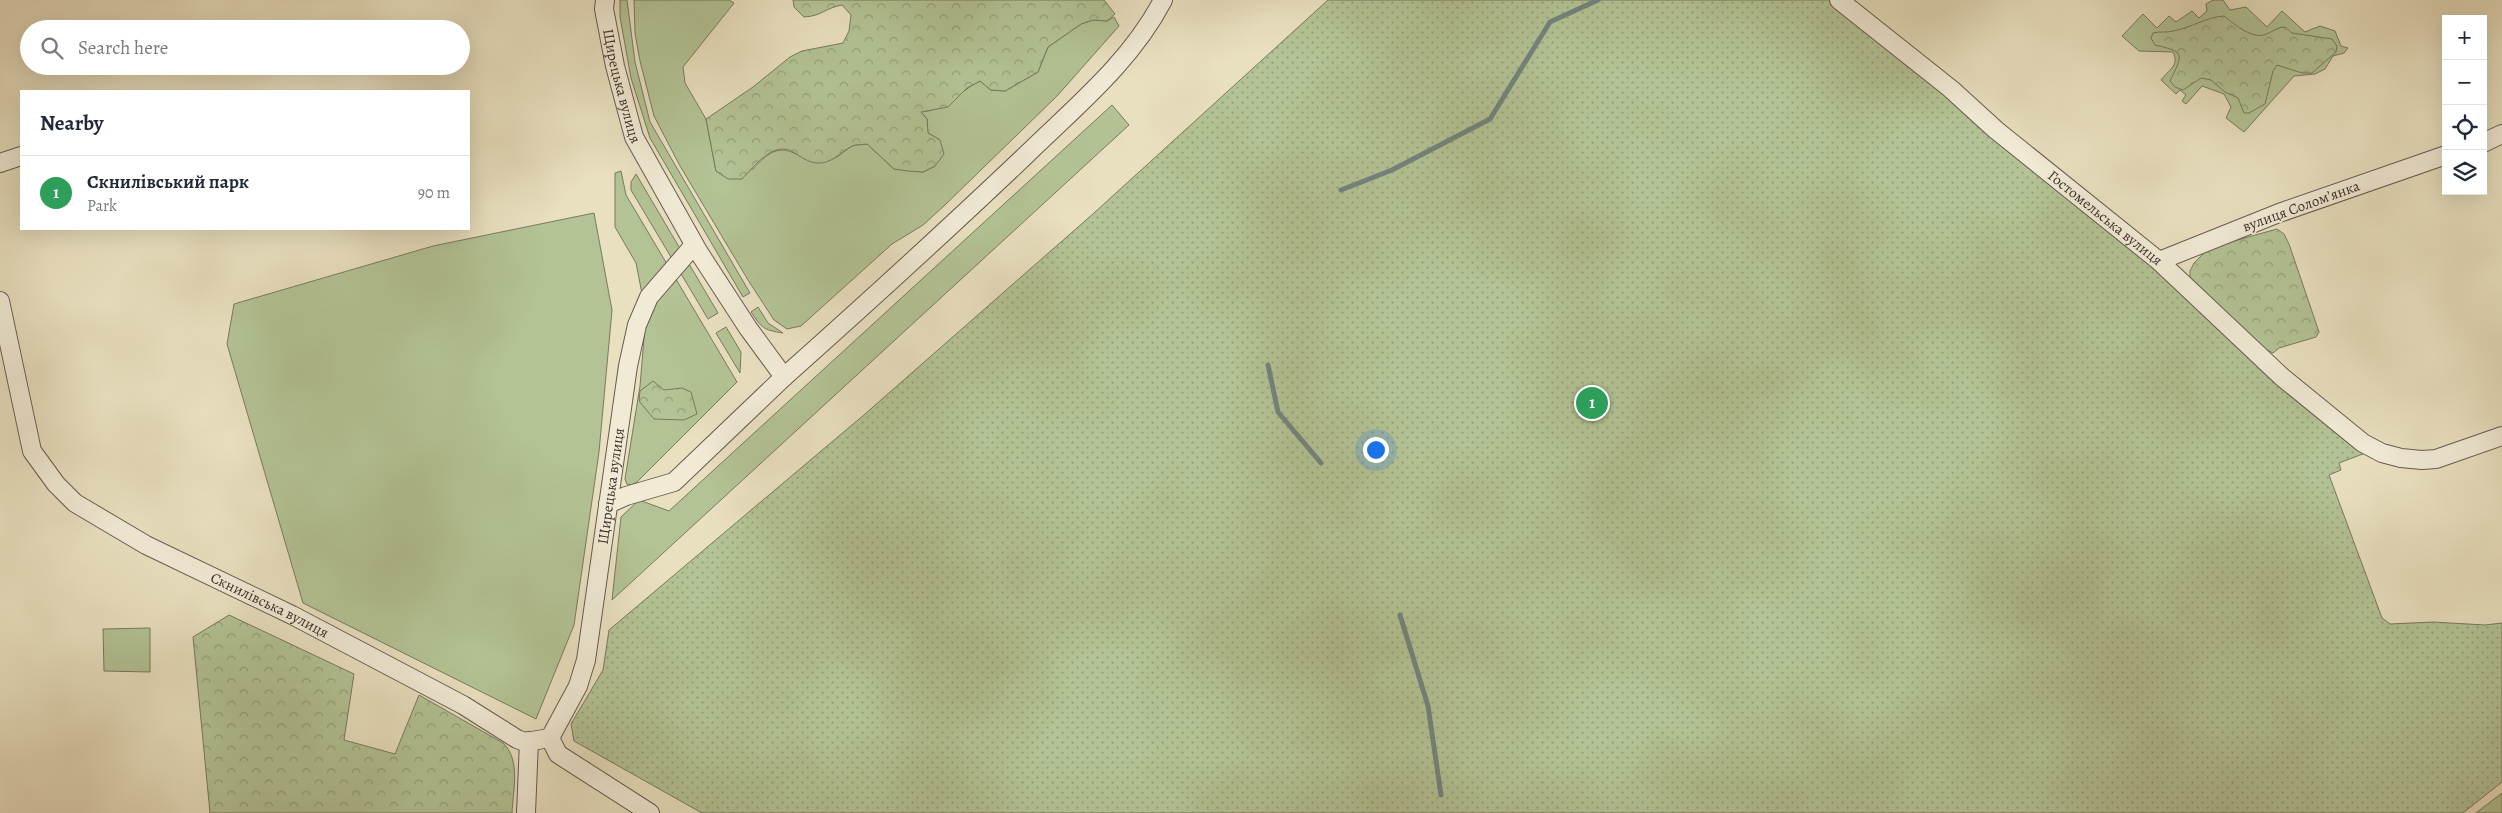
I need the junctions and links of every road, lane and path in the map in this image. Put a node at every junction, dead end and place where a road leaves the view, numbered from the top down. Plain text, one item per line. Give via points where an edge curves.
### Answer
1 (605, 0) edge
2 (1163, 0) edge
3 (1839, 0) edge
4 (2502, 134) edge
5 (2487, 140) edge
6 (20, 156) edge
7 (2442, 156) edge
8 (0, 163) edge
9 (696, 248) junction
10 (2158, 261) junction
11 (0, 301) edge
12 (784, 377) junction
13 (2502, 436) edge
14 (608, 504) junction
15 (550, 738) junction
16 (529, 741) junction
17 (526, 813) edge
18 (650, 813) edge

1 - 9 street, Щирецька вулиця via 615,66 634,136
2 - 12 street via 1133,49 1100,84 917,259
3 - 10 street, Гостомельська вулиця
4 - 5 street
6 - 8 street
7 - 10 street, вулиця Соломʼянка via 2279,213
9 - 12 street
9 - 14 street, Щирецька вулиця via 649,297 637,325
10 - 13 street, Гостомельська вулиця via 2282,377 2363,443 2401,458 2422,460 2436,459
11 - 16 street, Скнилівська вулиця via 32,451 75,504 146,545 292,615 463,705 517,738
12 - 14 street via 679,479 664,487
14 - 15 street, Щирецька вулиця via 586,660 578,686
15 - 16 street
15 - 18 street via 558,754
16 - 17 street

